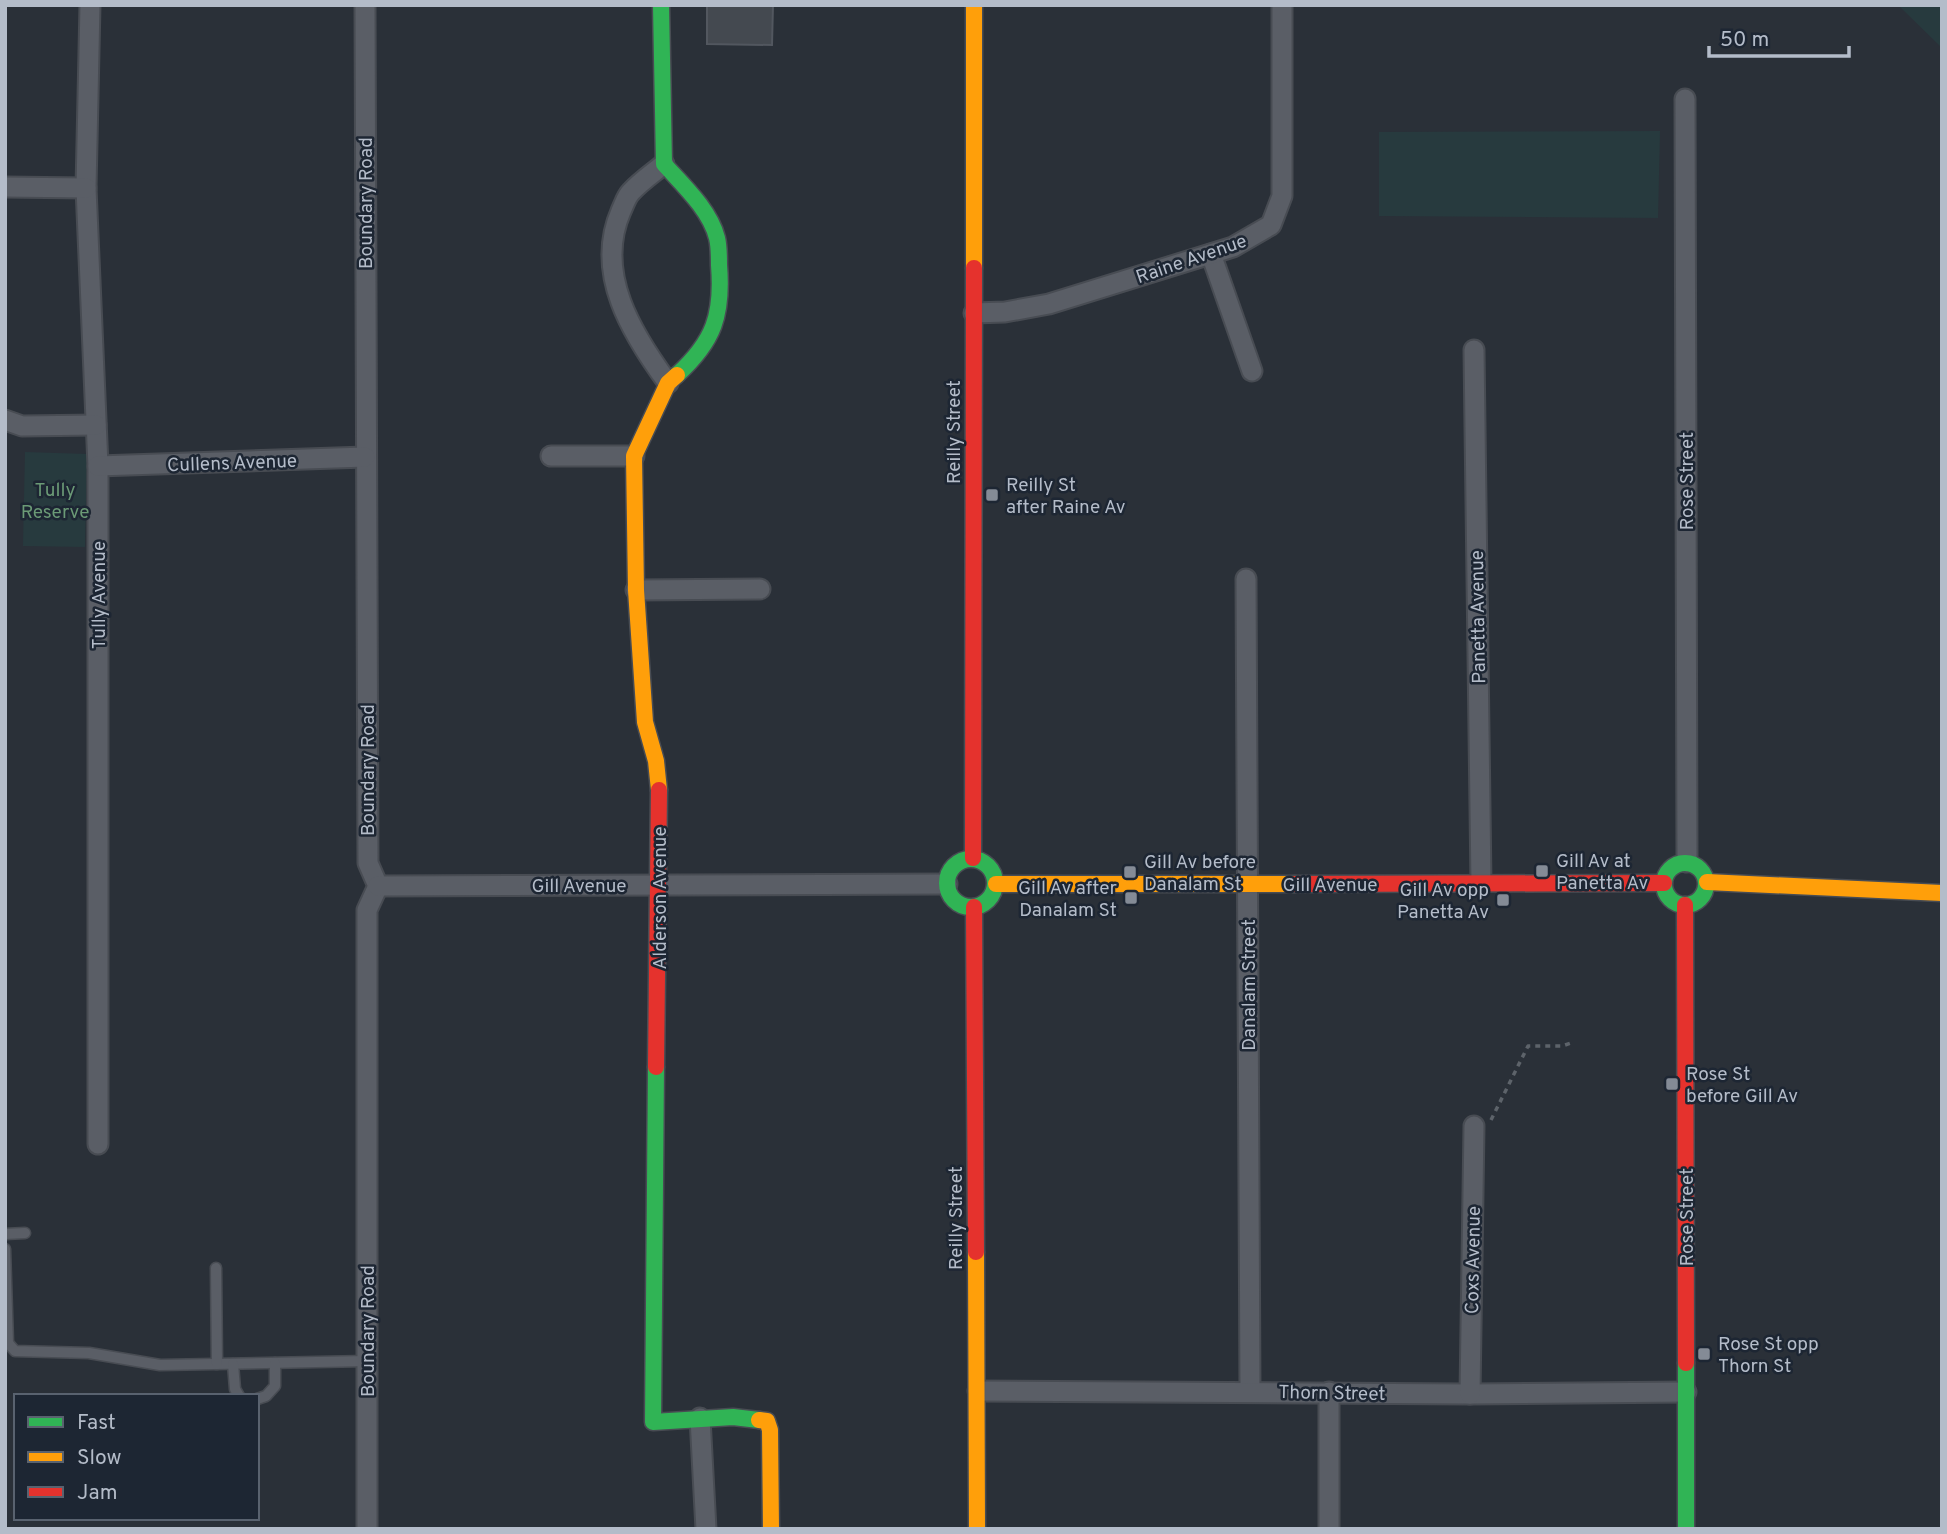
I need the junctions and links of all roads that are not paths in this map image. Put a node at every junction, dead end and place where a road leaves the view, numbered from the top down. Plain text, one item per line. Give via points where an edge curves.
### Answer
1 (90, 5) edge
2 (365, 5) edge
3 (661, 5) edge
4 (974, 5) edge
5 (1282, 5) edge
6 (1685, 99) dead end
7 (664, 164) junction
8 (5, 187) edge
9 (86, 188) junction
10 (1211, 254) junction
11 (974, 313) junction
12 (1474, 349) dead end
13 (1252, 371) dead end
14 (668, 383) junction
15 (5, 420) edge
16 (96, 425) junction
17 (551, 456) dead end
18 (634, 456) junction
19 (365, 457) junction
20 (98, 466) junction
21 (1246, 579) dead end
22 (760, 589) dead end
23 (636, 590) junction
24 (973, 858) junction
25 (1687, 862) junction
26 (1707, 882) junction
27 (1664, 883) junction
28 (947, 884) junction
29 (996, 884) junction
30 (1247, 884) junction
31 (1481, 884) junction
32 (660, 885) junction
33 (379, 886) junction
34 (1942, 892) edge
35 (1685, 905) junction
36 (974, 907) junction
37 (1474, 1126) dead end
38 (98, 1144) dead end
39 (25, 1233) dead end
40 (5, 1234) edge
41 (5, 1250) edge
42 (216, 1268) dead end
43 (367, 1361) junction
44 (275, 1363) junction
45 (217, 1364) junction
46 (233, 1364) junction
47 (978, 1391) junction
48 (1250, 1391) junction
49 (1329, 1392) junction
50 (1686, 1392) junction
51 (238, 1394) edge
52 (1470, 1394) junction
53 (259, 1398) edge
54 (700, 1418) junction
55 (367, 1529) edge
56 (706, 1529) edge
57 (771, 1529) edge
58 (977, 1529) edge
59 (1329, 1529) edge
60 (1686, 1529) edge

1 - 9 street, Tully Avenue
2 - 19 street, Boundary Road
3 - 7 street
4 - 11 street, Reilly Street
5 - 10 street, Raine Avenue via 1282,196 1271,225 1254,238
6 - 25 street, Rose Street
7 - 14 street via 629,194 614,228 612,254 616,290 630,326
7 - 14 street, Alderson Avenue via 694,195 717,237 721,288 715,328 699,355
8 - 9 street
9 - 16 street, Tully Avenue
10 - 11 street, Raine Avenue via 1049,304
10 - 13 street
11 - 24 street, Reilly Street
12 - 31 street, Panetta Avenue
14 - 18 street, Alderson Avenue
15 - 16 street via 22,426
16 - 20 street, Tully Avenue
17 - 18 street
18 - 23 street, Alderson Avenue
19 - 20 street, Cullens Avenue
19 - 33 street, Boundary Road via 368,863
20 - 38 street, Tully Avenue
21 - 30 street, Danalam Street
22 - 23 street
23 - 32 street, Alderson Avenue via 645,722 659,791
24 - 28 street via 951,868
24 - 29 street via 992,869
25 - 26 street via 1700,869
25 - 27 street via 1668,870
26 - 34 street
26 - 35 street via 1698,901
27 - 31 street, Gill Avenue
27 - 35 street via 1668,896
28 - 32 street, Gill Avenue
28 - 36 street via 953,898
29 - 30 street, Gill Avenue
29 - 36 street via 992,897
30 - 31 street, Gill Avenue
30 - 48 street, Danalam Street
32 - 33 street, Gill Avenue
32 - 54 street, Alderson Avenue via 653,1422
33 - 43 street, Boundary Road via 367,910
35 - 50 street, Rose Street
36 - 47 street, Reilly Street
37 - 52 street, Coxs Avenue
39 - 40 lane
41 - 45 lane via 11,1349 89,1353 145,1364
42 - 45 lane
43 - 44 lane
43 - 55 street, Boundary Road
44 - 46 lane
44 - 53 lane via 275,1386
45 - 46 lane
46 - 51 lane
47 - 48 street, Thorn Street
47 - 58 street, Reilly Street
48 - 49 street, Thorn Street
49 - 52 street, Thorn Street
49 - 59 street
50 - 52 street, Thorn Street
50 - 60 street, Rose Street
54 - 56 street
54 - 57 street via 767,1421

